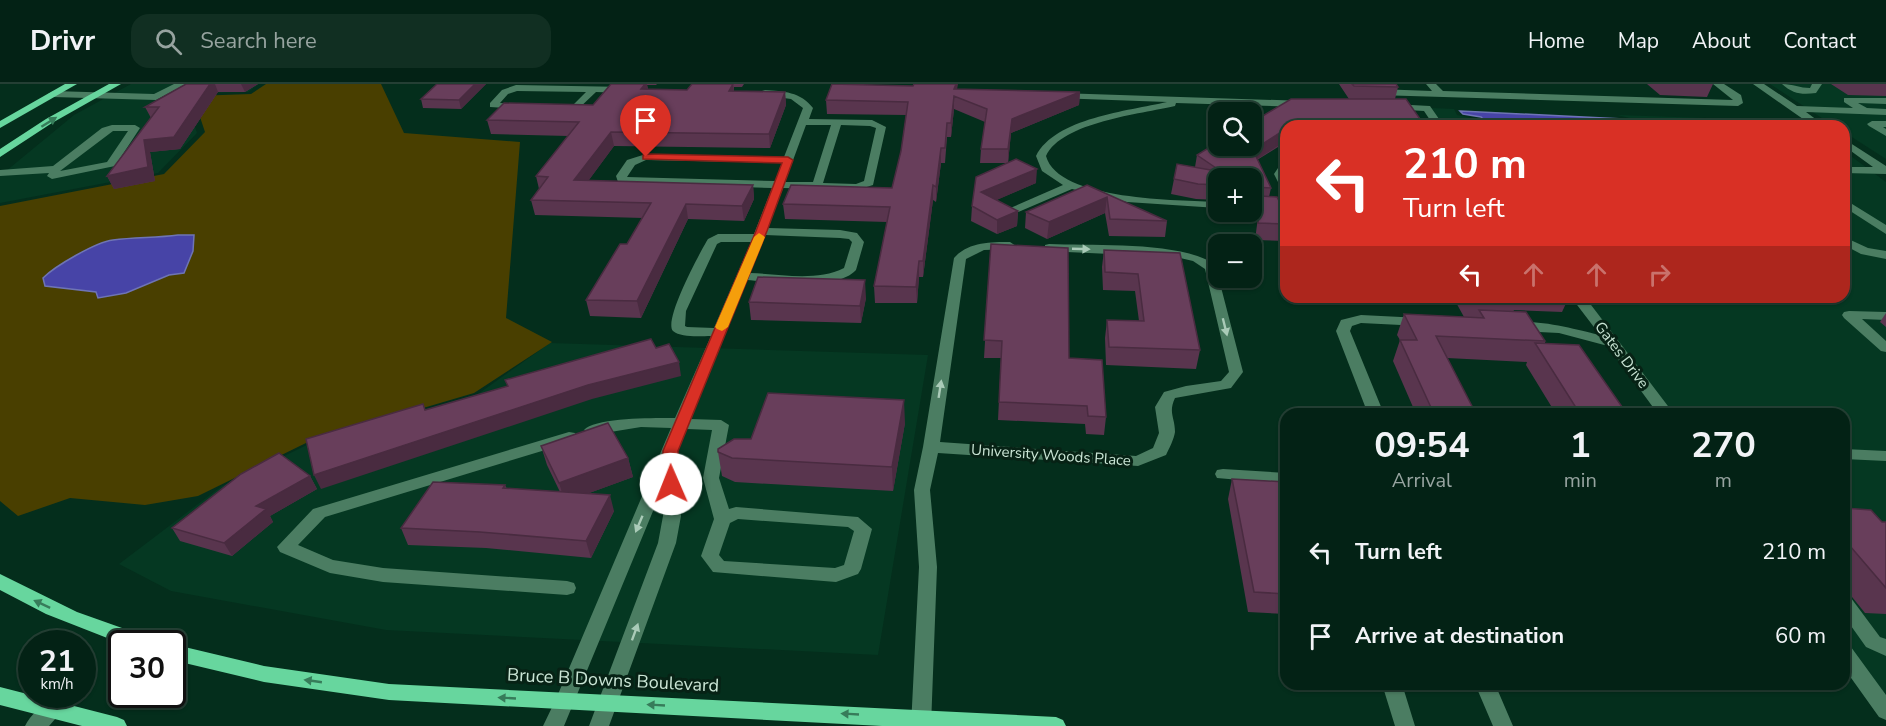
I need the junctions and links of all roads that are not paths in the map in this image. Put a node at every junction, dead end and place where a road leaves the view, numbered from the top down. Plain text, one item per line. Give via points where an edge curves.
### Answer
1 (72, 84) edge
2 (116, 84) edge
3 (181, 84) edge
4 (1431, 84) edge
5 (1468, 84) edge
6 (1718, 84) edge
7 (1758, 84) edge
8 (1787, 84) edge
9 (1817, 84) edge
10 (593, 90) junction
11 (638, 91) edge
12 (1364, 92) edge
13 (753, 93) edge
14 (53, 94) junction
15 (1440, 94) junction
16 (1048, 95) edge
17 (1478, 95) junction
18 (92, 96) junction
19 (1190, 99) junction
20 (1886, 101) edge
21 (1321, 104) edge
22 (1380, 106) edge
23 (533, 107) edge
24 (555, 107) edge
25 (1795, 109) junction
26 (1865, 111) junction
27 (1886, 112) edge
28 (1435, 120) edge
29 (1811, 120) edge
30 (802, 122) junction
31 (837, 123) junction
32 (1886, 124) edge
33 (0, 125) edge
34 (1886, 133) edge
35 (1850, 146) edge
36 (0, 154) edge
37 (788, 160) junction
38 (56, 169) junction
39 (1850, 170) edge
40 (1885, 170) edge
41 (0, 173) edge
42 (778, 184) junction
43 (817, 186) junction
44 (1071, 186) junction
45 (1208, 205) edge
46 (1850, 206) edge
47 (1262, 208) edge
48 (1280, 209) edge
49 (1012, 211) edge
50 (1886, 230) edge
51 (760, 235) junction
52 (1850, 244) edge
53 (1886, 255) edge
54 (743, 276) junction
55 (1583, 303) edge
56 (1886, 316) edge
57 (1431, 322) edge
58 (1501, 326) edge
59 (720, 332) junction
60 (1613, 343) junction
61 (1886, 348) edge
62 (1374, 408) edge
63 (1662, 408) edge
64 (682, 423) junction
65 (931, 447) junction
66 (670, 451) junction
67 (1850, 454) edge
68 (1886, 456) edge
69 (1223, 474) dead end
70 (1280, 479) edge
71 (723, 519) junction
72 (0, 581) edge
73 (567, 588) dead end
74 (1850, 611) edge
75 (108, 632) edge
76 (1886, 648) edge
77 (186, 655) edge
78 (1850, 666) edge
79 (1394, 690) edge
80 (1488, 690) edge
81 (0, 696) edge
82 (566, 700) junction
83 (609, 702) junction
84 (53, 710) junction
85 (1886, 711) edge
86 (922, 722) edge
87 (35, 726) edge
88 (117, 726) edge
89 (553, 726) edge
90 (599, 726) edge
91 (1056, 726) edge
92 (1405, 726) edge
93 (1503, 726) edge

1 - 14 main road
2 - 18 main road
3 - 18 street via 156,97
4 - 15 street
5 - 17 street
6 - 17 street via 1738,97 1738,103
7 - 25 street
8 - 9 street via 1797,91 1813,91
10 - 11 street
10 - 23 street via 516,88 505,92 493,105
10 - 24 street via 576,108
12 - 15 street
13 - 30 street via 794,96 808,108
14 - 18 street
14 - 33 main road
15 - 17 street
16 - 19 street
36 -> 18 main road
19 - 21 street
19 - 44 street via 1060,135 1041,156 1045,168
20 - 26 street via 1847,100
22 - 28 street via 1427,108
25 - 26 street
25 - 29 street
26 - 27 street
30 - 31 street
30 - 37 street
31 - 43 street
31 - 43 street via 872,123 881,127 869,183 857,187
32 - 34 street via 1872,124
35 - 40 street
37 - 42 street
37 - 42 street via 646,157 629,163 621,176 622,180
38 - 38 street via 52,176 111,164 135,129 106,130
38 - 41 street
39 - 40 street
42 - 43 street
42 - 51 street
44 - 45 street via 1145,202
44 - 49 street
46 - 50 street
47 - 48 street
51 - 54 street
51 - 54 street via 840,234 853,236 858,242 850,270 842,275
51 - 59 street via 718,238 712,243 679,311 678,328
52 - 53 street
54 - 59 street
55 - 60 street, Gates Drive
56 - 61 street via 1849,315
57 - 62 street via 1361,319 1346,323 1344,331
58 - 60 street via 1559,329
59 - 64 street
60 - 63 street, Gates Drive
64 - 66 street
64 - 71 street via 722,420 711,478
64 - 73 street via 641,422 594,430 319,513 286,547 330,566 383,575
65 -> 65 street, University Woods Place via 960,258 970,249 993,245 1176,253 1197,258 1211,267 1236,372 1226,385 1169,395 1163,407 1167,433 1160,451 1138,461
65 - 86 street, University Woods Place via 922,490 928,567
66 -> 82 street
83 -> 66 street via 666,543 672,516
67 - 68 street
69 - 70 street
71 - 71 street via 710,556 719,567 836,574 852,569 863,529 852,520 736,513
75 -> 72 main road via 85,625
74 - 76 street via 1873,642
82 -> 77 main road, Bruce B Downs Boulevard via 390,692 264,674
78 - 85 street
79 - 92 street
80 - 93 street
81 - 84 main road
82 - 83 main road, Bruce B Downs Boulevard
82 - 89 street
86 -> 83 main road, Bruce B Downs Boulevard
83 - 90 street
84 - 87 street
84 - 88 main road
86 - 91 main road, Bruce B Downs Boulevard

